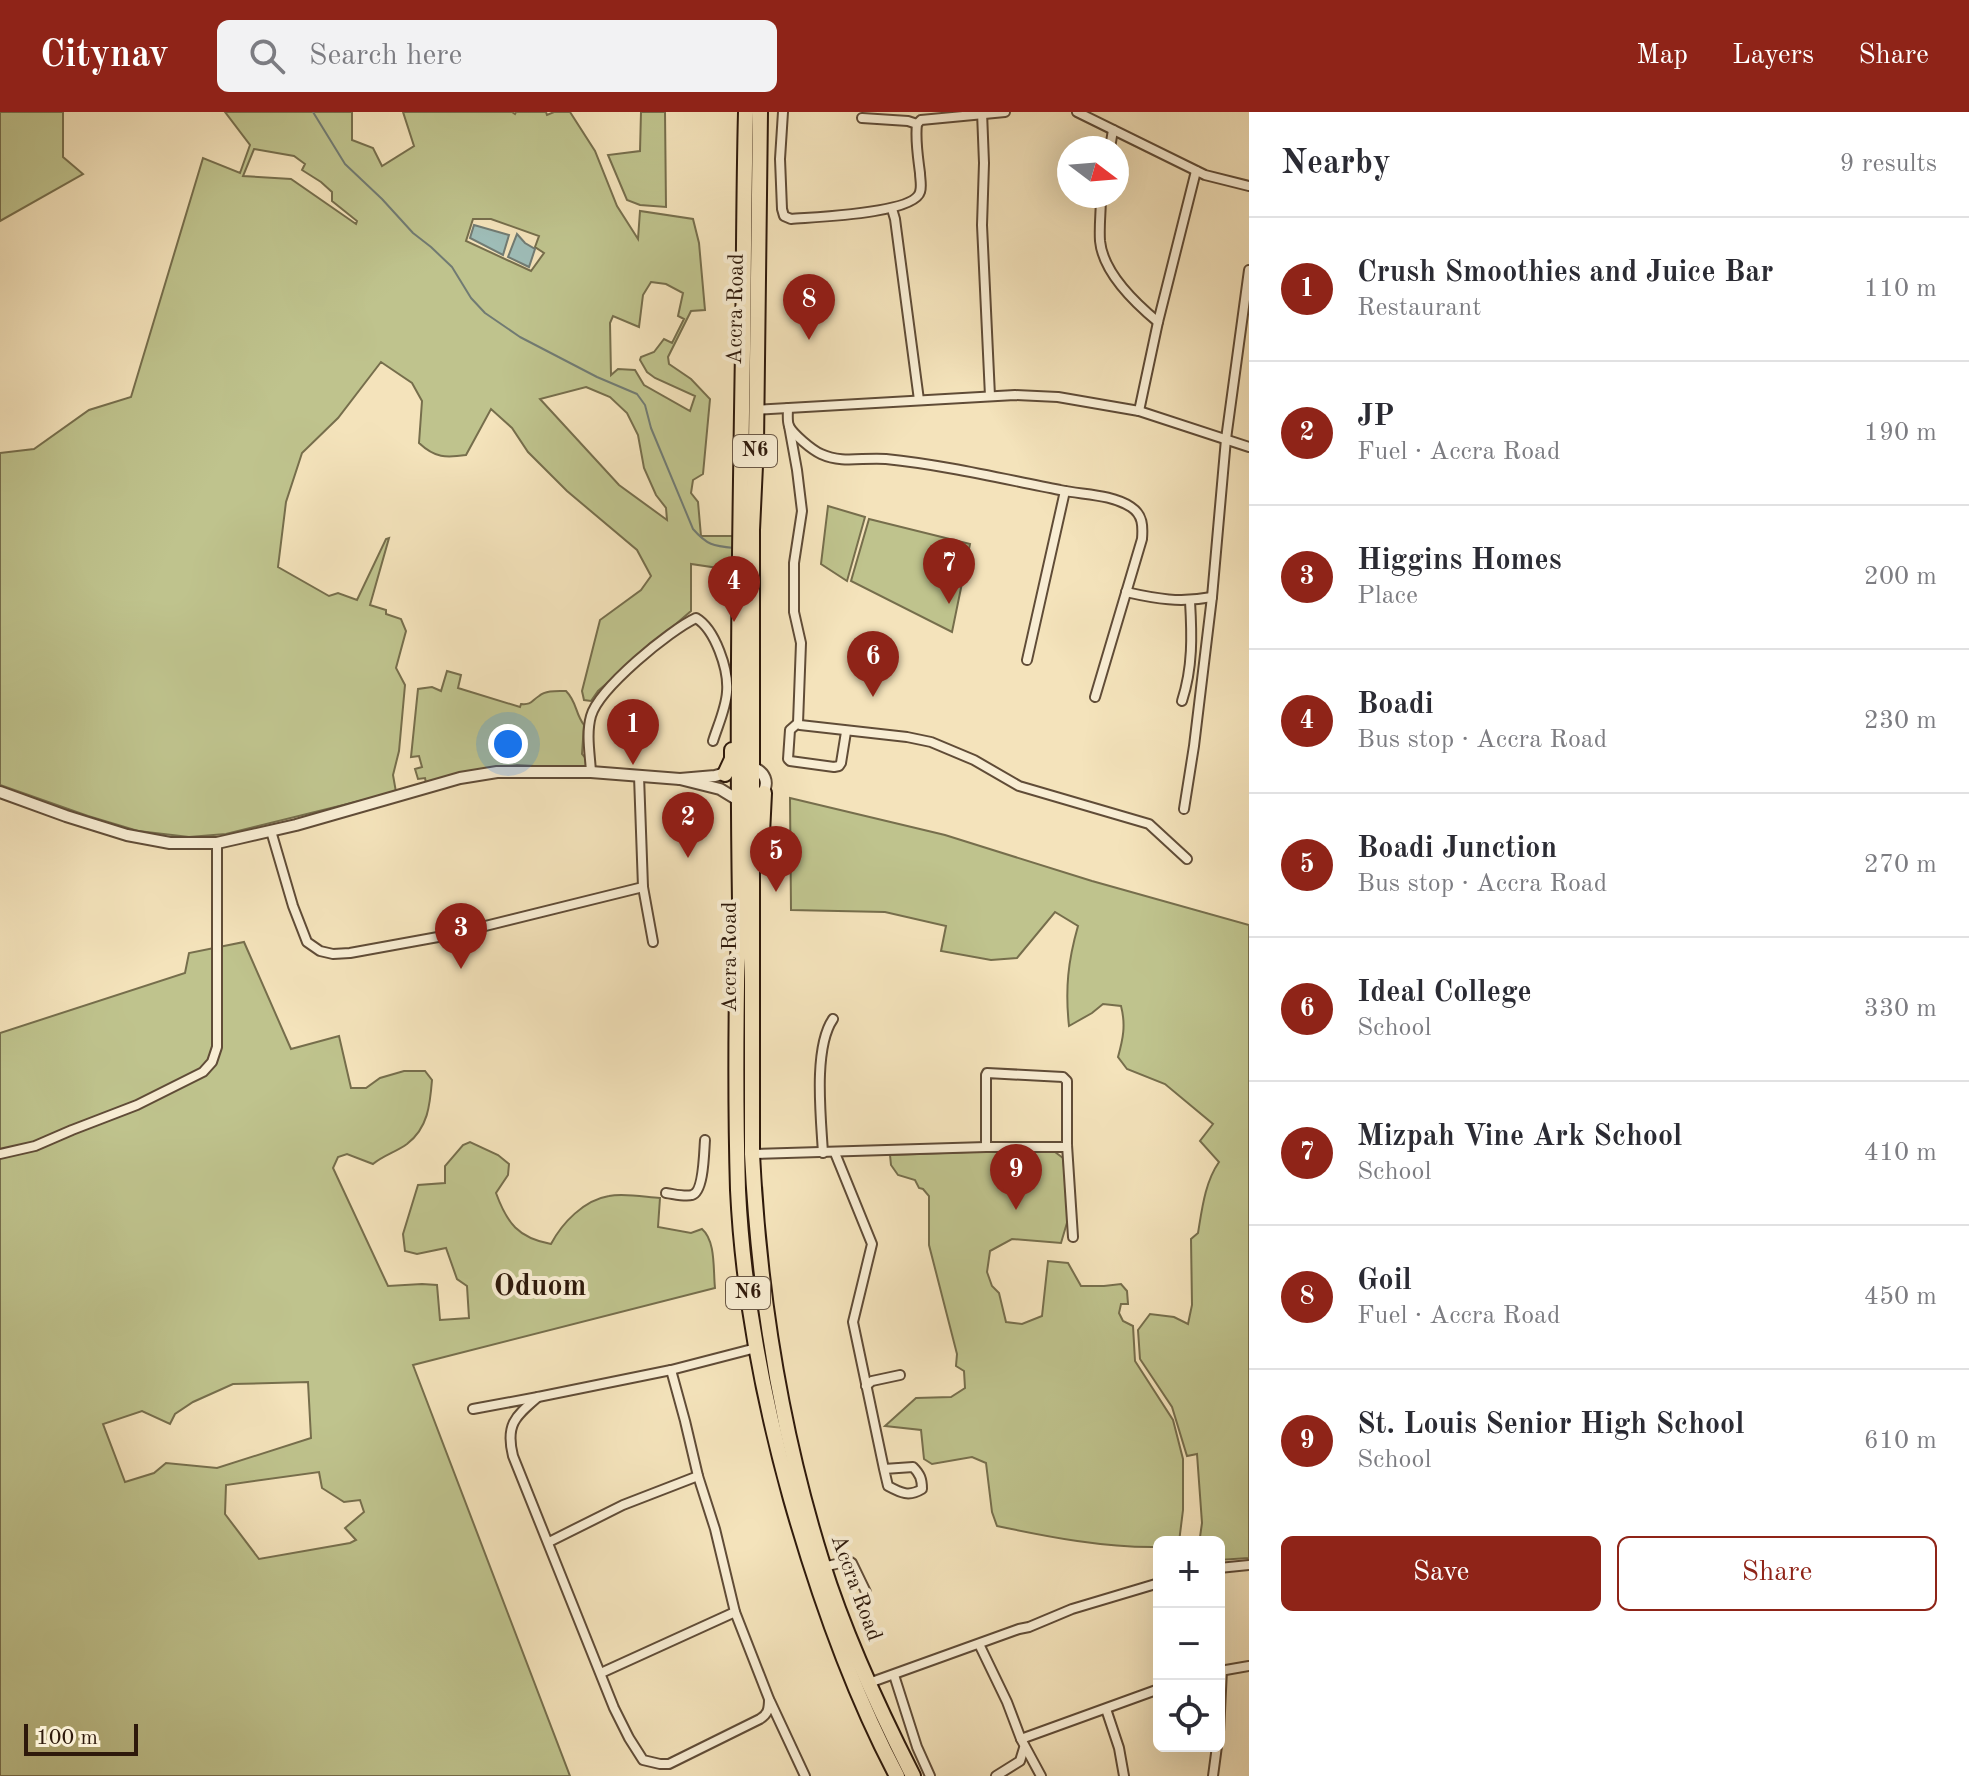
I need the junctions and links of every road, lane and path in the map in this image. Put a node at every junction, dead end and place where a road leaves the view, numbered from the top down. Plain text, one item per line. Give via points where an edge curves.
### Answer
1 (746, 112) edge
2 (760, 112) edge
3 (783, 112) edge
4 (1005, 112) edge
5 (1079, 112) edge
6 (982, 113) edge
7 (862, 118) dead end
8 (917, 124) junction
9 (1113, 130) junction
10 (1112, 136) edge
11 (1196, 171) junction
12 (1249, 186) edge
13 (1101, 208) edge
14 (892, 209) junction
15 (1249, 270) edge
16 (1158, 322) junction
17 (990, 396) junction
18 (919, 400) junction
19 (788, 408) junction
20 (755, 410) junction
21 (1139, 411) junction
22 (789, 425) junction
23 (1226, 439) junction
24 (1249, 447) edge
25 (1065, 491) junction
26 (1126, 592) junction
27 (1212, 597) junction
28 (1190, 601) junction
29 (1027, 660) dead end
30 (1095, 697) dead end
31 (1182, 701) dead end
32 (798, 723) junction
33 (846, 732) junction
34 (713, 741) dead end
35 (739, 770) junction
36 (591, 772) junction
37 (639, 776) junction
38 (680, 779) junction
39 (0, 792) edge
40 (751, 798) junction
41 (1184, 809) dead end
42 (271, 831) junction
43 (217, 843) junction
44 (1187, 859) dead end
45 (643, 887) junction
46 (653, 942) dead end
47 (833, 1019) dead end
48 (705, 1140) dead end
49 (1067, 1145) junction
50 (986, 1147) junction
51 (823, 1153) junction
52 (835, 1153) junction
53 (0, 1154) edge
54 (752, 1154) junction
55 (666, 1193) dead end
56 (1073, 1237) dead end
57 (756, 1348) junction
58 (671, 1370) junction
59 (900, 1375) dead end
60 (866, 1386) junction
61 (538, 1397) junction
62 (473, 1409) dead end
63 (884, 1469) junction
64 (698, 1476) junction
65 (549, 1542) junction
66 (1249, 1565) edge
67 (823, 1567) junction
68 (1225, 1567) edge
69 (1153, 1585) edge
70 (866, 1592) dead end
71 (735, 1612) junction
72 (979, 1644) junction
73 (1249, 1666) edge
74 (1225, 1670) edge
75 (601, 1673) junction
76 (894, 1675) junction
77 (869, 1683) junction
78 (1153, 1691) edge
79 (769, 1699) junction
80 (1106, 1709) junction
81 (1023, 1743) junction
82 (1216, 1752) edge
83 (805, 1776) edge
84 (897, 1776) edge
85 (913, 1776) edge
86 (930, 1776) edge
87 (996, 1776) edge
88 (1041, 1776) edge
89 (1124, 1776) edge
90 (1213, 1776) edge

1 - 35 highway, Accra Road / N6
2 - 20 highway, Accra Road / N6
3 - 14 street via 784,216
4 - 6 street
5 - 9 street
6 - 8 street
6 - 17 street
7 - 8 street
8 - 14 street via 920,194
9 - 10 street
9 - 11 street
11 - 12 street
11 - 16 street
13 - 16 street via 1100,243 1108,264 1135,303
14 - 18 street
15 - 23 street
16 - 21 street
17 - 18 street
17 - 21 street via 1058,397
18 - 19 street
19 - 20 street
19 - 22 street
20 - 35 highway, Accra Road / N6
21 - 23 street
22 - 25 street via 817,452 837,460 933,465
22 - 32 street via 802,511 794,563 794,612 801,643
23 - 24 street
23 - 27 street
25 - 26 street via 1107,498 1139,513 1142,539
25 - 29 street
26 - 28 street
26 - 30 street
27 - 28 street
27 - 41 street
28 - 31 street via 1191,664
32 - 33 street
32 - 33 street via 790,730 790,761 839,766
33 - 44 street via 907,737 949,748 1019,786 1149,824
34 - 36 street via 727,692 726,675 714,638 696,618 630,667 596,704 589,732
35 - 38 street
35 - 40 highway, Accra Road / N6
36 - 37 street
36 - 42 street via 497,772 460,778
37 - 38 street
37 - 45 street
38 - 40 street
39 - 43 street via 127,835 170,843
40 - 54 highway, Accra Road / N6
40 - 57 highway, Accra Road / N6 via 737,984 738,1190
42 - 43 street
42 - 45 street via 307,942 333,954 449,935
43 - 53 street via 217,1047 212,1062 203,1072 137,1105 35,1146
45 - 46 street
47 - 51 street via 820,1069
48 - 55 street via 698,1191
49 - 50 street
49 - 50 street via 1063,1077 991,1072 986,1075
49 - 56 street
50 - 52 street
51 - 52 street
51 - 54 street
52 - 60 street via 872,1244 853,1322
54 - 67 highway, Accra Road / N6 via 775,1378
57 - 58 street
57 - 84 highway, Accra Road / N6 via 780,1457 820,1595
58 - 61 street
58 - 64 street
59 - 60 street
60 - 63 street
61 - 62 street
61 - 65 street via 514,1420 510,1443
63 - 63 street via 888,1486 902,1494 922,1489 913,1467
64 - 65 street
64 - 71 street
65 - 75 street
66 - 68 street
67 - 70 street via 849,1561
67 - 77 highway, Accra Road / N6
69 - 72 street
71 - 75 street
71 - 79 street
72 - 76 street
72 - 81 street
73 - 74 street
75 - 79 street via 629,1738 650,1763 669,1764 760,1719
76 - 77 street
76 - 86 street
77 - 85 highway, Accra Road / N6
78 - 80 street
79 - 83 street
80 - 81 street
80 - 89 street
81 - 87 street via 1020,1761
81 - 88 street
82 - 90 street

